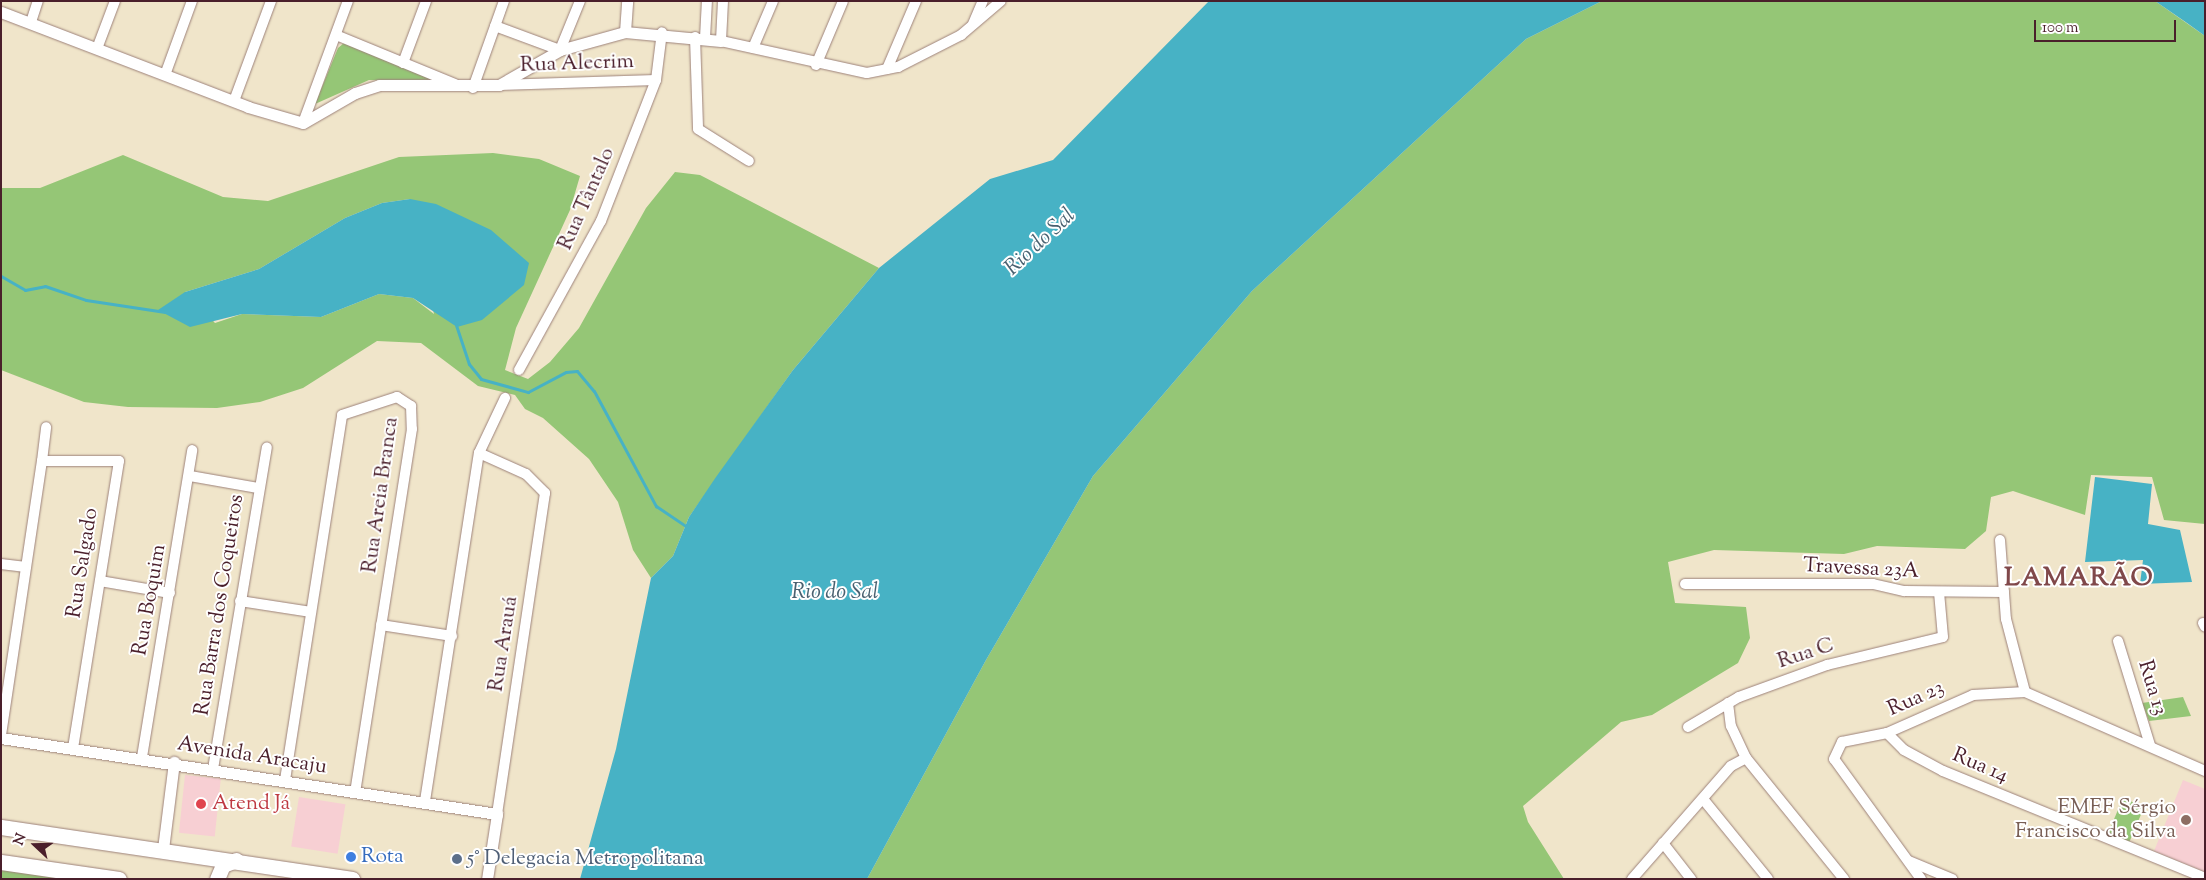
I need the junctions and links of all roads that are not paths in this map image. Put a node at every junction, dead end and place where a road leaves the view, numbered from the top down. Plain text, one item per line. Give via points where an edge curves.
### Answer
1 (38, 1) edge
2 (115, 1) edge
3 (192, 1) edge
4 (270, 1) edge
5 (348, 1) edge
6 (426, 1) edge
7 (504, 1) edge
8 (580, 1) edge
9 (627, 1) edge
10 (707, 1) edge
11 (723, 1) edge
12 (773, 1) edge
13 (843, 1) edge
14 (916, 1) edge
15 (983, 1) edge
16 (1001, 1) edge
17 (1, 12) edge
18 (31, 22) junction
19 (495, 26) junction
20 (972, 27) junction
21 (625, 32) junction
22 (662, 32) junction
23 (336, 35) junction
24 (700, 38) junction
25 (721, 41) junction
26 (98, 46) junction
27 (752, 48) junction
28 (560, 50) junction
29 (403, 63) junction
30 (816, 65) junction
31 (887, 69) junction
32 (165, 75) junction
33 (656, 80) junction
34 (499, 85) junction
35 (460, 86) junction
36 (473, 88) junction
37 (234, 101) junction
38 (303, 123) junction
39 (749, 161) dead end
40 (519, 370) dead end
41 (505, 398) dead end
42 (46, 427) dead end
43 (267, 448) dead end
44 (192, 450) dead end
45 (479, 453) junction
46 (42, 461) junction
47 (190, 476) junction
48 (258, 488) junction
49 (2000, 540) dead end
50 (1, 564) edge
51 (26, 567) junction
52 (100, 581) junction
53 (1686, 584) dead end
54 (1939, 592) junction
55 (2004, 592) junction
56 (170, 593) junction
57 (240, 601) junction
58 (311, 612) junction
59 (380, 625) junction
60 (452, 636) junction
61 (2118, 641) dead end
62 (2024, 692) junction
63 (1728, 703) junction
64 (1688, 728) dead end
65 (1887, 733) junction
66 (1, 737) edge
67 (2150, 745) junction
68 (73, 748) junction
69 (142, 757) junction
70 (1746, 758) junction
71 (174, 762) junction
72 (213, 769) junction
73 (2205, 771) edge
74 (286, 780) junction
75 (355, 792) junction
76 (1703, 799) junction
77 (425, 801) junction
78 (497, 814) junction
79 (1, 827) edge
80 (1663, 843) junction
81 (163, 849) junction
82 (236, 860) junction
83 (1908, 860) junction
84 (1, 862) edge
85 (2205, 878) edge
86 (119, 879) edge
87 (217, 879) edge
88 (352, 879) edge
89 (487, 879) edge
90 (1632, 879) edge
91 (1691, 879) edge
92 (1768, 879) edge
93 (1844, 879) edge
94 (1920, 879) edge
95 (1952, 879) edge

1 - 18 street
2 - 26 street
3 - 32 street
4 - 37 street
5 - 23 street
6 - 29 street
7 - 19 street
8 - 28 street
9 - 21 street
10 - 24 street
11 - 25 street
12 - 27 street
13 - 30 street
14 - 31 street
15 - 20 street
16 - 20 street
17 - 18 street
18 - 26 street
19 - 28 street
19 - 36 street
20 - 31 street
21 - 22 street
21 - 28 street
22 - 24 street
22 - 33 street, Rua Tântalo
23 - 29 street
23 - 38 street
24 - 25 street
24 - 39 street via 698,129
25 - 27 street
26 - 32 street
27 - 30 street
28 - 34 street
29 - 35 street
30 - 31 street via 867,74
32 - 37 street
33 - 34 street, Rua Alecrim
33 - 40 street, Rua Tântalo via 595,235
34 - 36 street
35 - 36 street
35 - 38 street via 366,88
37 - 38 street
41 - 45 street
42 - 46 street
43 - 48 street, Rua Barra dos Coqueiros
44 - 47 street, Rua Boquim
45 - 60 street
45 - 78 street, Rua Arauá via 526,474 546,492
46 - 51 street
46 - 52 street, Rua Salgado via 119,461
47 - 48 street
47 - 56 street, Rua Boquim
48 - 57 street, Rua Barra dos Coqueiros
49 - 55 street
50 - 51 street
51 - 66 street
52 - 56 street
52 - 68 street, Rua Salgado
53 - 54 street, Travessa 23A via 1873,584
54 - 55 street, Travessa 23A
54 - 63 street, Rua C via 1943,637 1827,665
55 - 62 street via 2008,628 2019,658
56 - 69 street, Rua Boquim
57 - 58 street
57 - 72 street, Rua Barra dos Coqueiros
58 - 59 street, Rua Areia Branca via 342,415 397,397 412,406 413,420
58 - 74 street, Rua Areia Branca
59 - 60 street
59 - 75 street, Rua Areia Branca
60 - 77 street
61 - 67 street, Rua 13
62 - 65 street, Rua 23 via 1974,695
62 - 67 street
63 - 64 street, Rua C
63 - 70 street via 1731,726
65 - 83 street, Rua 23 via 1842,742 1834,759
65 - 85 street, Rua 14 via 1904,750 1943,770
66 - 68 street, Avenida Aracaju
67 - 73 street
68 - 69 street, Avenida Aracaju
69 - 71 street, Avenida Aracaju
70 - 76 street via 1731,766
70 - 93 street
71 - 72 street, Avenida Aracaju
71 - 81 street
72 - 74 street, Avenida Aracaju
74 - 75 street, Avenida Aracaju
75 - 77 street, Avenida Aracaju
76 - 80 street
76 - 92 street
77 - 78 street, Avenida Aracaju
78 - 89 street, Rua Arauá
79 - 81 main road
80 - 90 street
80 - 91 street
81 - 82 main road
82 - 87 main road via 224,864
82 - 88 main road
83 - 94 street
83 - 95 street
84 - 86 main road

